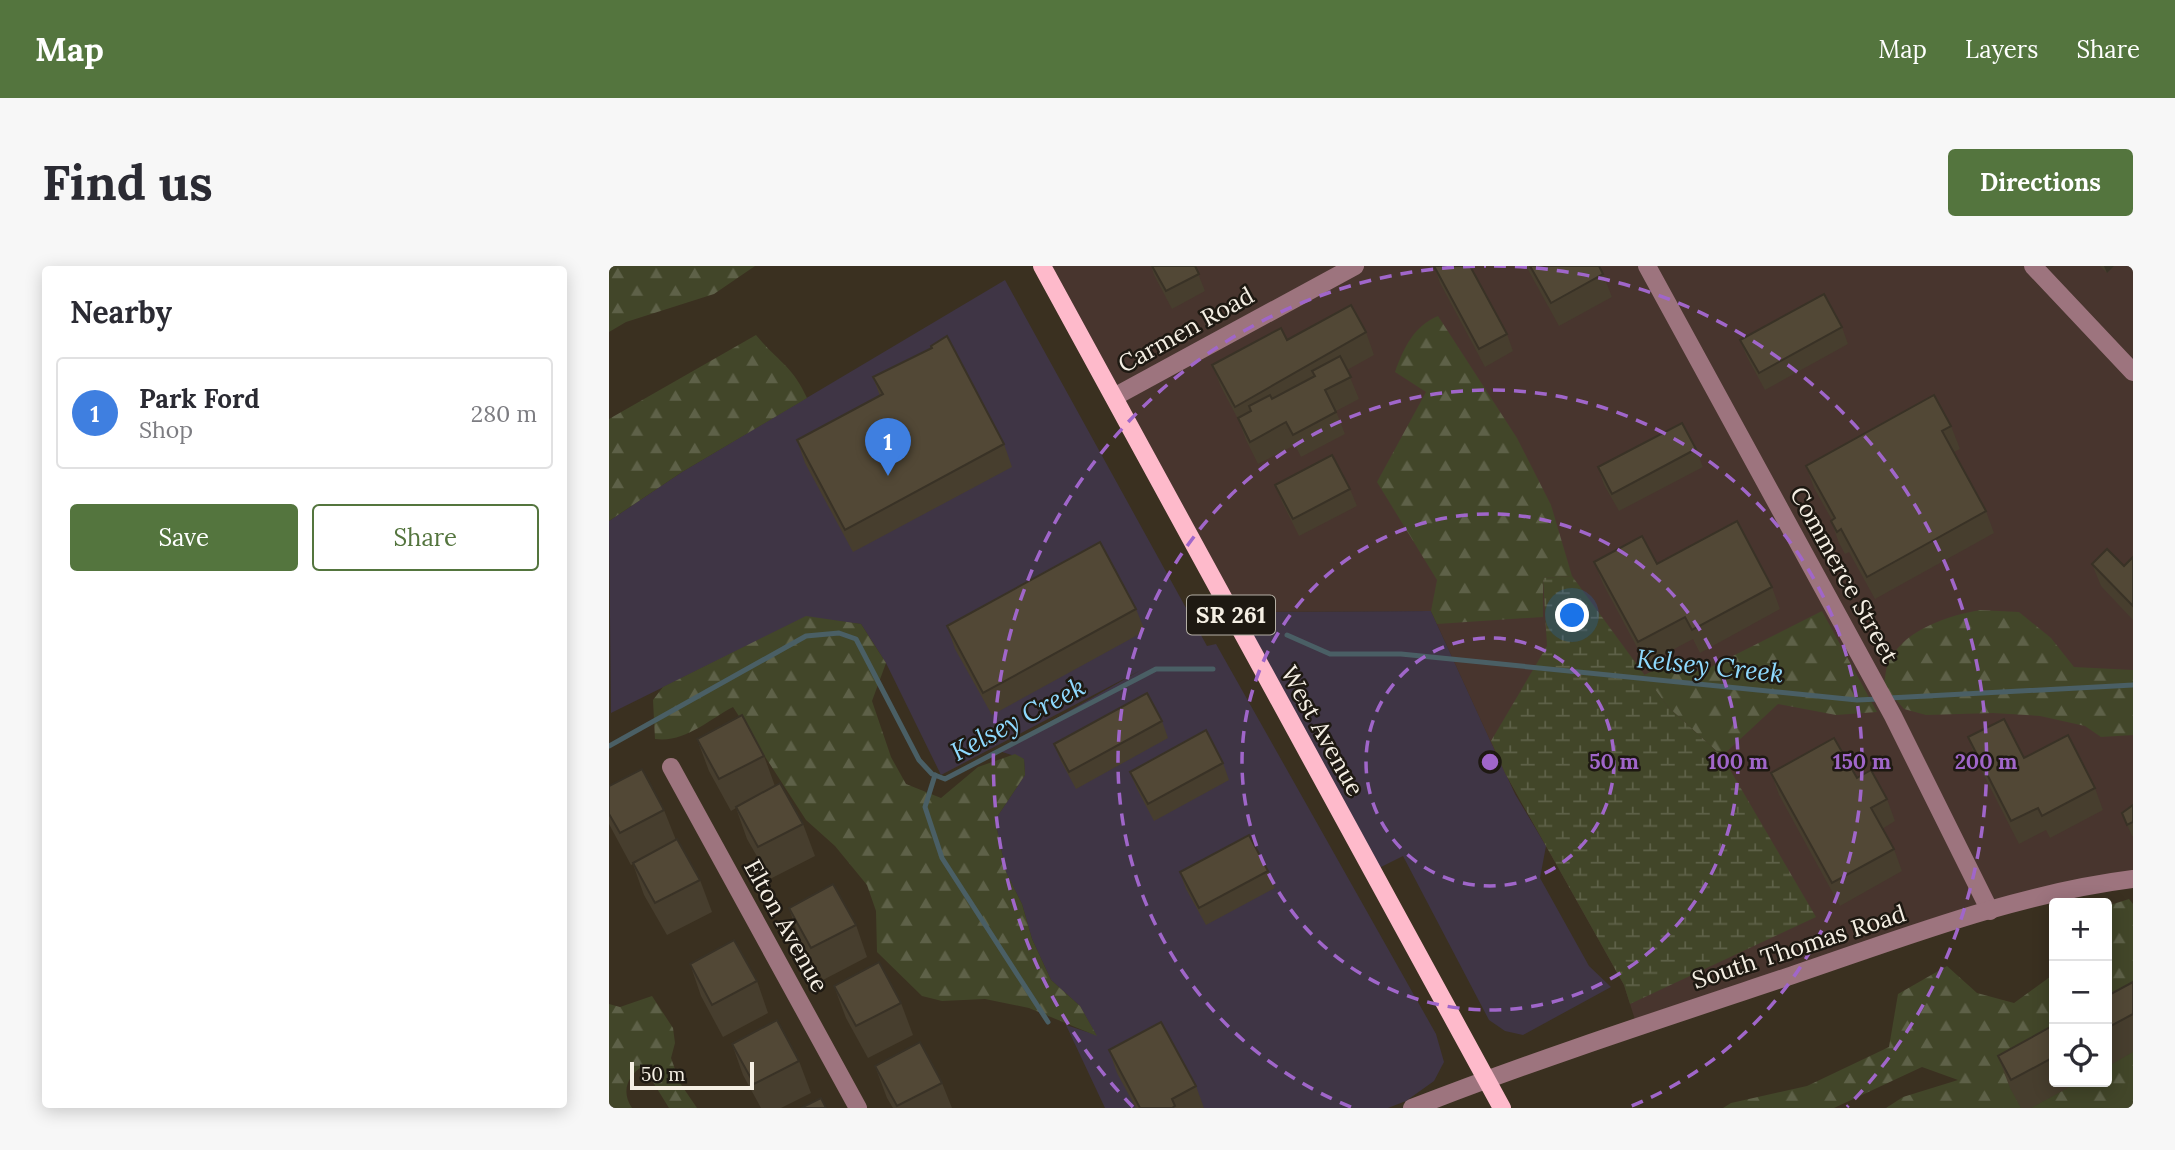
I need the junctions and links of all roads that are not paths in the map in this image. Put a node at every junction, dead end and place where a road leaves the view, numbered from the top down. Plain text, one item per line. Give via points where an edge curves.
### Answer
1 (1042, 266) edge
2 (1355, 266) edge
3 (1647, 266) edge
4 (2033, 266) edge
5 (2133, 372) edge
6 (1114, 397) junction
7 (671, 767) dead end
8 (2133, 879) edge
9 (1990, 911) junction
10 (1486, 1079) junction
11 (858, 1108) edge
12 (1412, 1108) edge
13 (1502, 1108) edge

1 - 6 main road, West Avenue / SR 261
2 - 6 street, Carmen Road
3 - 9 street, Commerce Street via 1877,685
4 - 5 street
6 - 10 main road, West Avenue / SR 261
7 - 11 street, Elton Avenue
8 - 9 street, South Thomas Road
9 - 10 street, South Thomas Road
10 - 12 street, South Thomas Road
10 - 13 main road, West Avenue / SR 261

